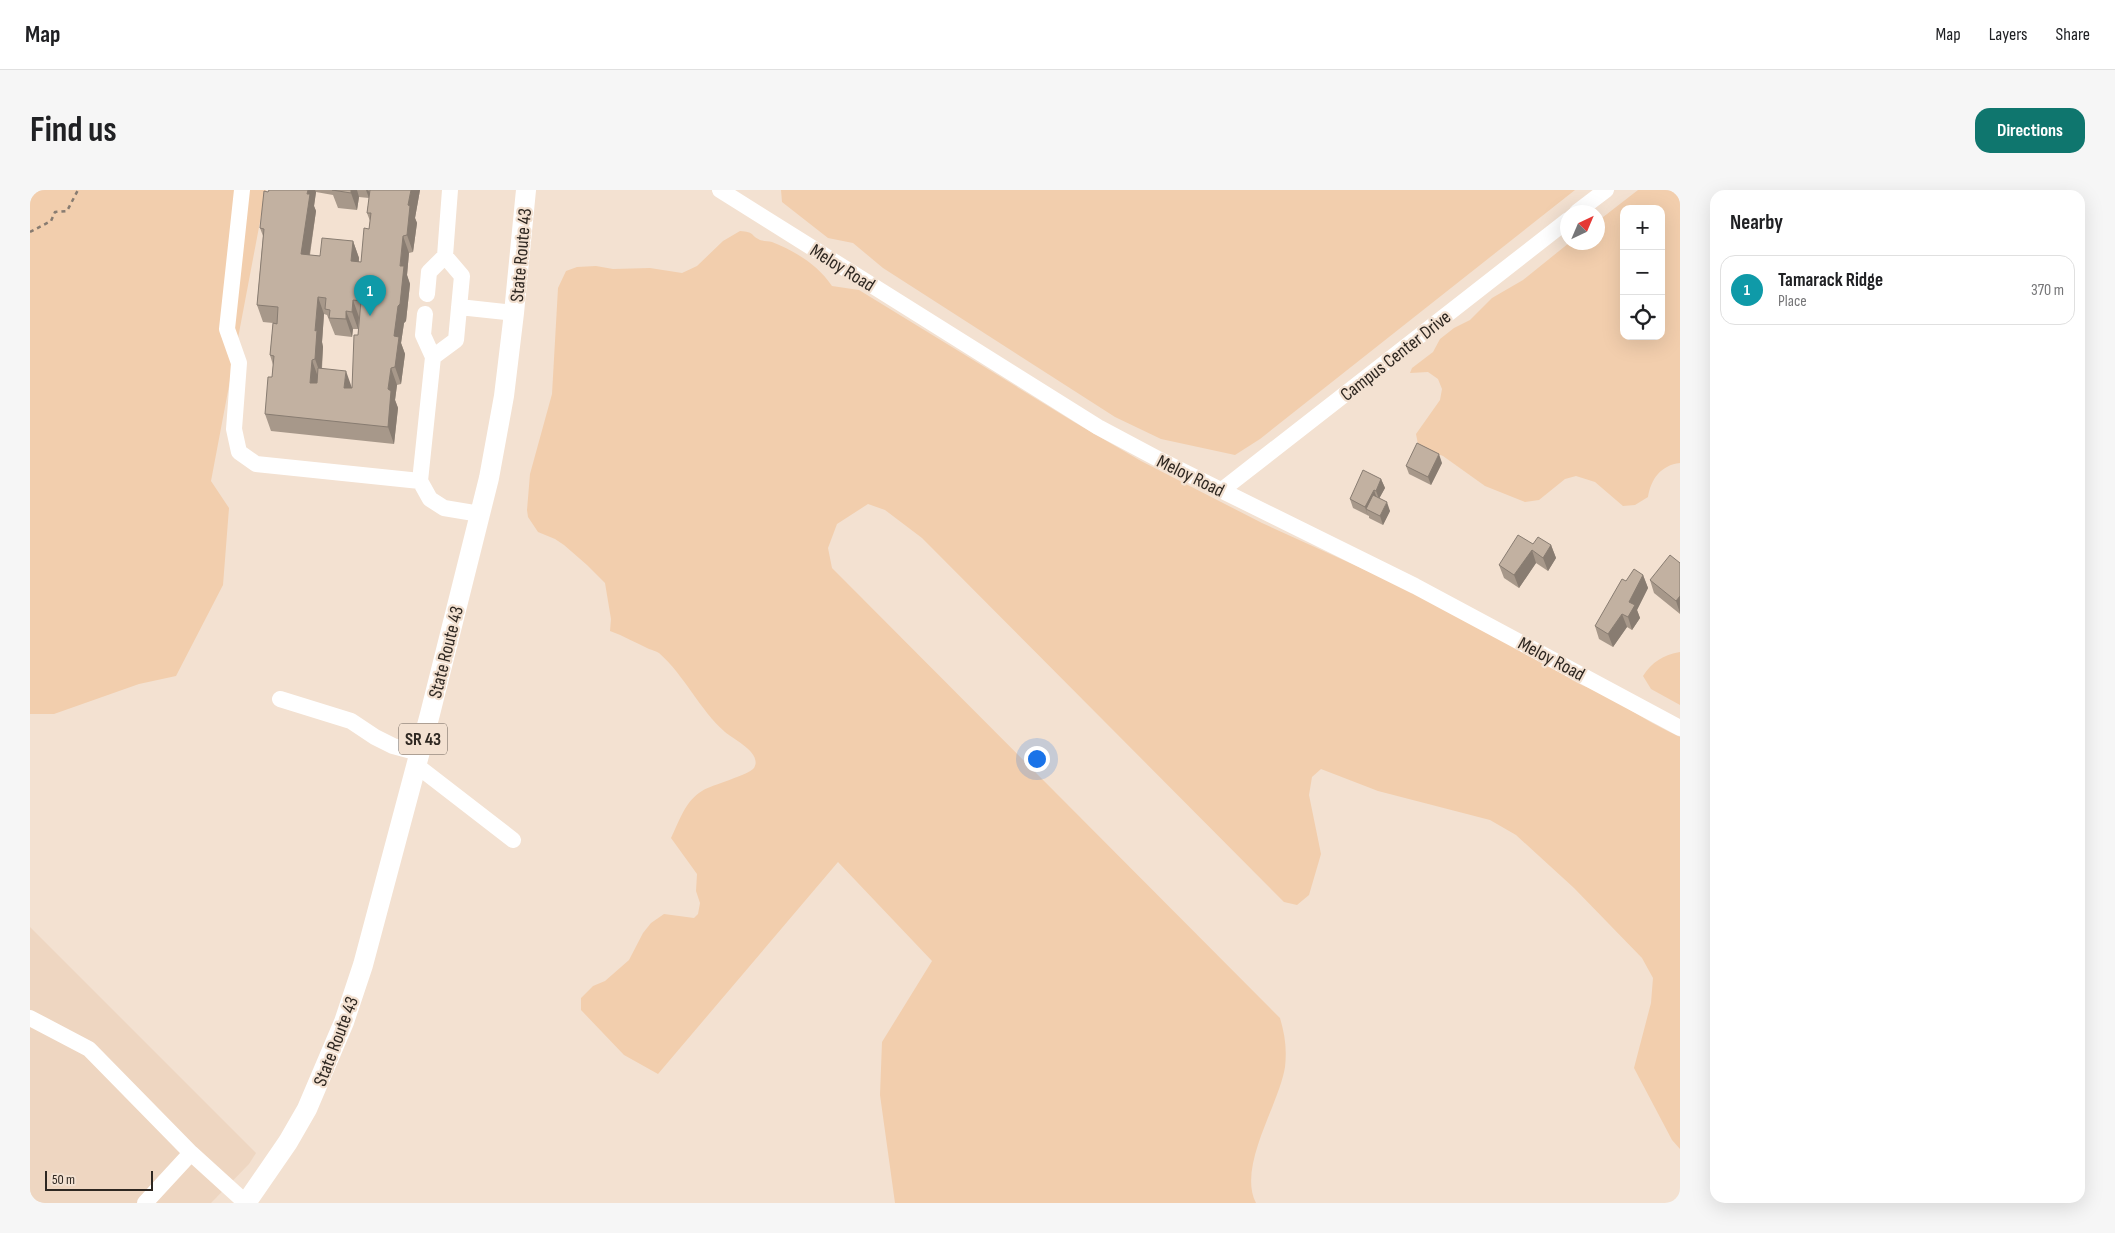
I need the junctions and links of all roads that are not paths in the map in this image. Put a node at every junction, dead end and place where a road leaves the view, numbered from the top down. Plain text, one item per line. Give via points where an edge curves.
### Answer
1 (242, 190) edge
2 (450, 190) edge
3 (526, 190) edge
4 (720, 190) edge
5 (1606, 190) edge
6 (1586, 205) edge
7 (1560, 226) edge
8 (445, 256) junction
9 (427, 294) dead end
10 (459, 307) junction
11 (514, 313) junction
12 (425, 314) dead end
13 (433, 357) junction
14 (420, 481) junction
15 (1222, 490) junction
16 (480, 514) junction
17 (280, 699) dead end
18 (1680, 728) edge
19 (417, 759) junction
20 (512, 840) dead end
21 (30, 1018) edge
22 (191, 1153) junction
23 (146, 1203) edge
24 (246, 1203) edge

1 - 14 street via 227,329 239,363 234,430 239,452 256,464
2 - 8 street
3 - 11 main road, State Route 43 / SR 43
4 - 15 street, Meloy Road via 1098,427
5 - 6 street
7 - 15 street, Campus Center Drive
8 - 9 street via 429,272
8 - 10 street via 462,276
10 - 11 street
10 - 13 street via 456,340
11 - 16 main road, State Route 43 / SR 43 via 504,396
12 - 13 street via 423,335
13 - 14 street
14 - 16 street via 430,499 444,508
15 - 18 street, Meloy Road via 1423,590
16 - 19 main road, State Route 43 / SR 43
17 - 19 street via 351,721
19 - 20 street
19 - 24 main road, State Route 43 / SR 43 via 363,965 344,1022 307,1109
21 - 22 street via 89,1049
22 - 23 street
22 - 24 street

